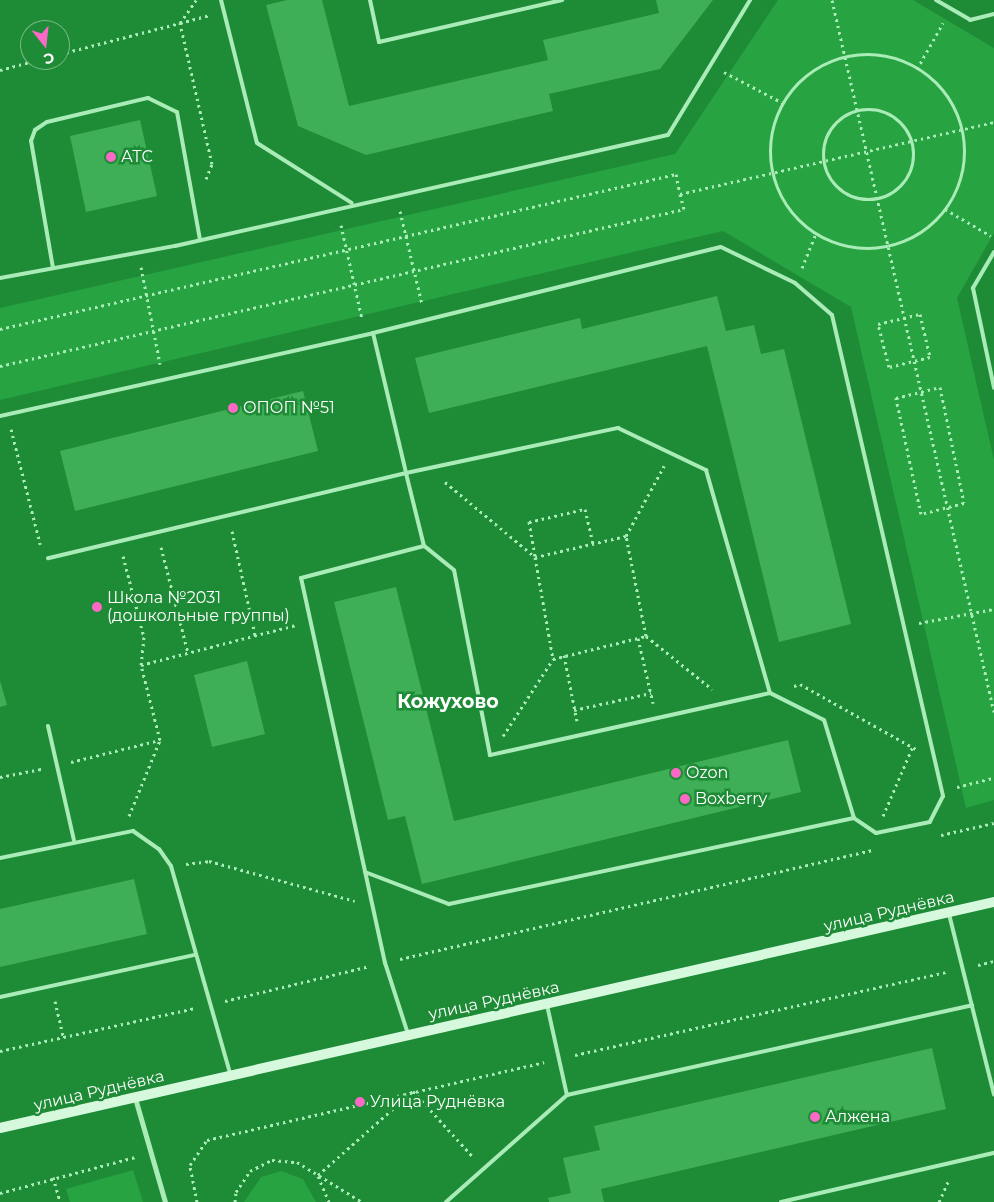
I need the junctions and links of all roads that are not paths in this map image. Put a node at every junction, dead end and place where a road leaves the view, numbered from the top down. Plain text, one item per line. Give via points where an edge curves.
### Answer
1 (222, 0) edge
2 (370, 0) edge
3 (562, 0) edge
4 (750, 0) edge
5 (936, 0) edge
6 (994, 14) edge
7 (352, 203) junction
8 (200, 240) junction
9 (994, 252) edge
10 (54, 268) junction
11 (0, 278) edge
12 (373, 332) junction
13 (994, 388) edge
14 (0, 416) edge
15 (406, 473) junction
16 (424, 546) junction
17 (48, 558) road end
18 (770, 693) junction
19 (48, 726) dead end
20 (854, 818) junction
21 (74, 840) junction
22 (0, 858) edge
23 (366, 872) junction
24 (994, 902) edge
25 (949, 914) junction
26 (194, 955) junction
27 (0, 997) edge
28 (547, 1005) junction
29 (972, 1005) junction
30 (409, 1035) junction
31 (231, 1076) junction
32 (994, 1094) edge
33 (567, 1095) junction
34 (135, 1098) junction
35 (0, 1128) edge
36 (994, 1153) edge
37 (165, 1202) edge
38 (446, 1202) edge
39 (782, 1202) edge

1 - 7 lane via 257,143
2 - 3 lane via 379,42
4 - 7 lane via 668,135
5 - 6 lane via 970,20
7 - 8 lane
8 - 10 lane
8 - 10 lane via 177,112 166,103 148,98 47,122 36,130 31,141
9 - 13 lane via 973,288
10 - 11 lane
12 - 14 lane
12 - 15 lane
12 - 20 lane via 721,246 795,283 832,315 942,791 930,822 876,833
15 - 16 lane
15 - 17 lane
15 - 18 lane via 618,428 706,470
16 - 18 lane via 454,570 490,755
16 - 23 lane via 301,578
18 - 20 lane via 824,720
19 - 21 lane
20 - 23 lane via 449,904
21 - 22 lane
21 - 26 lane via 133,831 160,849 171,866
23 - 30 lane via 385,963
24 - 25 street, улица Руднёвка
25 - 28 street, улица Руднёвка
25 - 29 lane
26 - 27 lane
26 - 31 lane
28 - 30 street, улица Руднёвка
28 - 33 lane
29 - 32 lane
29 - 33 lane
30 - 31 street, улица Руднёвка
31 - 34 street, улица Руднёвка
33 - 38 lane
34 - 35 street, улица Руднёвка
34 - 37 street
36 - 39 lane

